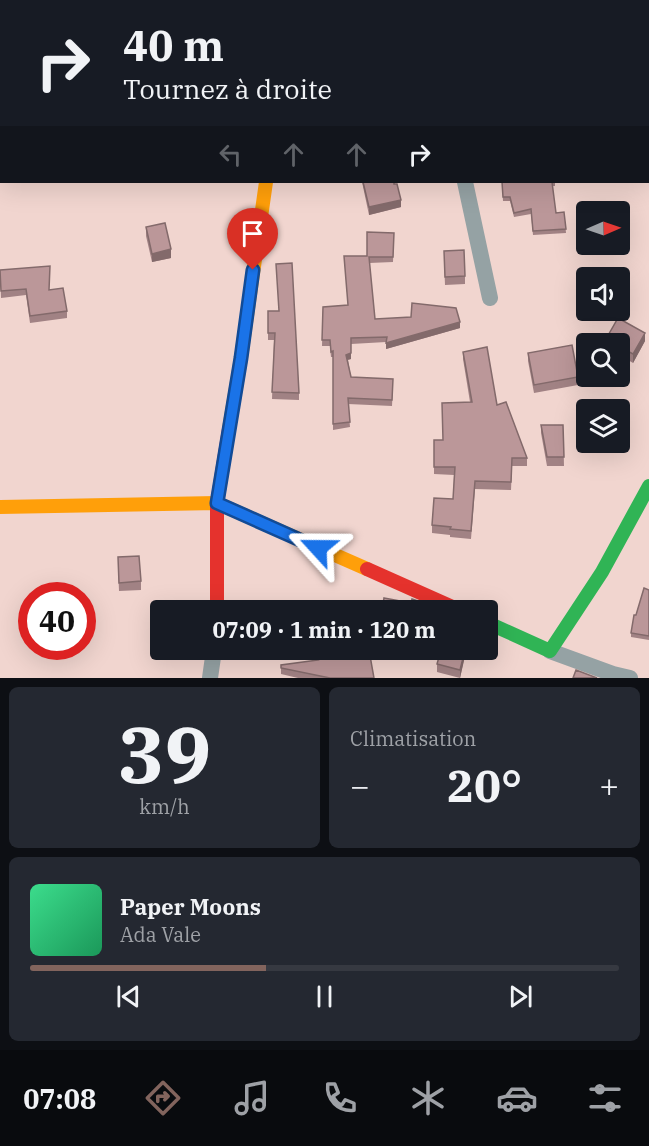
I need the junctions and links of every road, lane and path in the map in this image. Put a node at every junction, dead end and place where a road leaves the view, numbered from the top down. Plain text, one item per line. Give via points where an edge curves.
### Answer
1 (266, 183) edge
2 (465, 183) edge
3 (490, 298) dead end
4 (649, 486) edge
5 (217, 503) junction
6 (0, 507) edge
7 (217, 600) edge
8 (436, 600) edge
9 (498, 628) edge
10 (550, 651) junction
11 (213, 660) edge
12 (210, 678) edge
13 (630, 678) edge

1 - 5 street
2 - 3 street
4 - 10 street via 602,572
5 - 6 street
5 - 7 street
5 - 8 street
9 - 10 street
10 - 13 street
11 - 12 street

